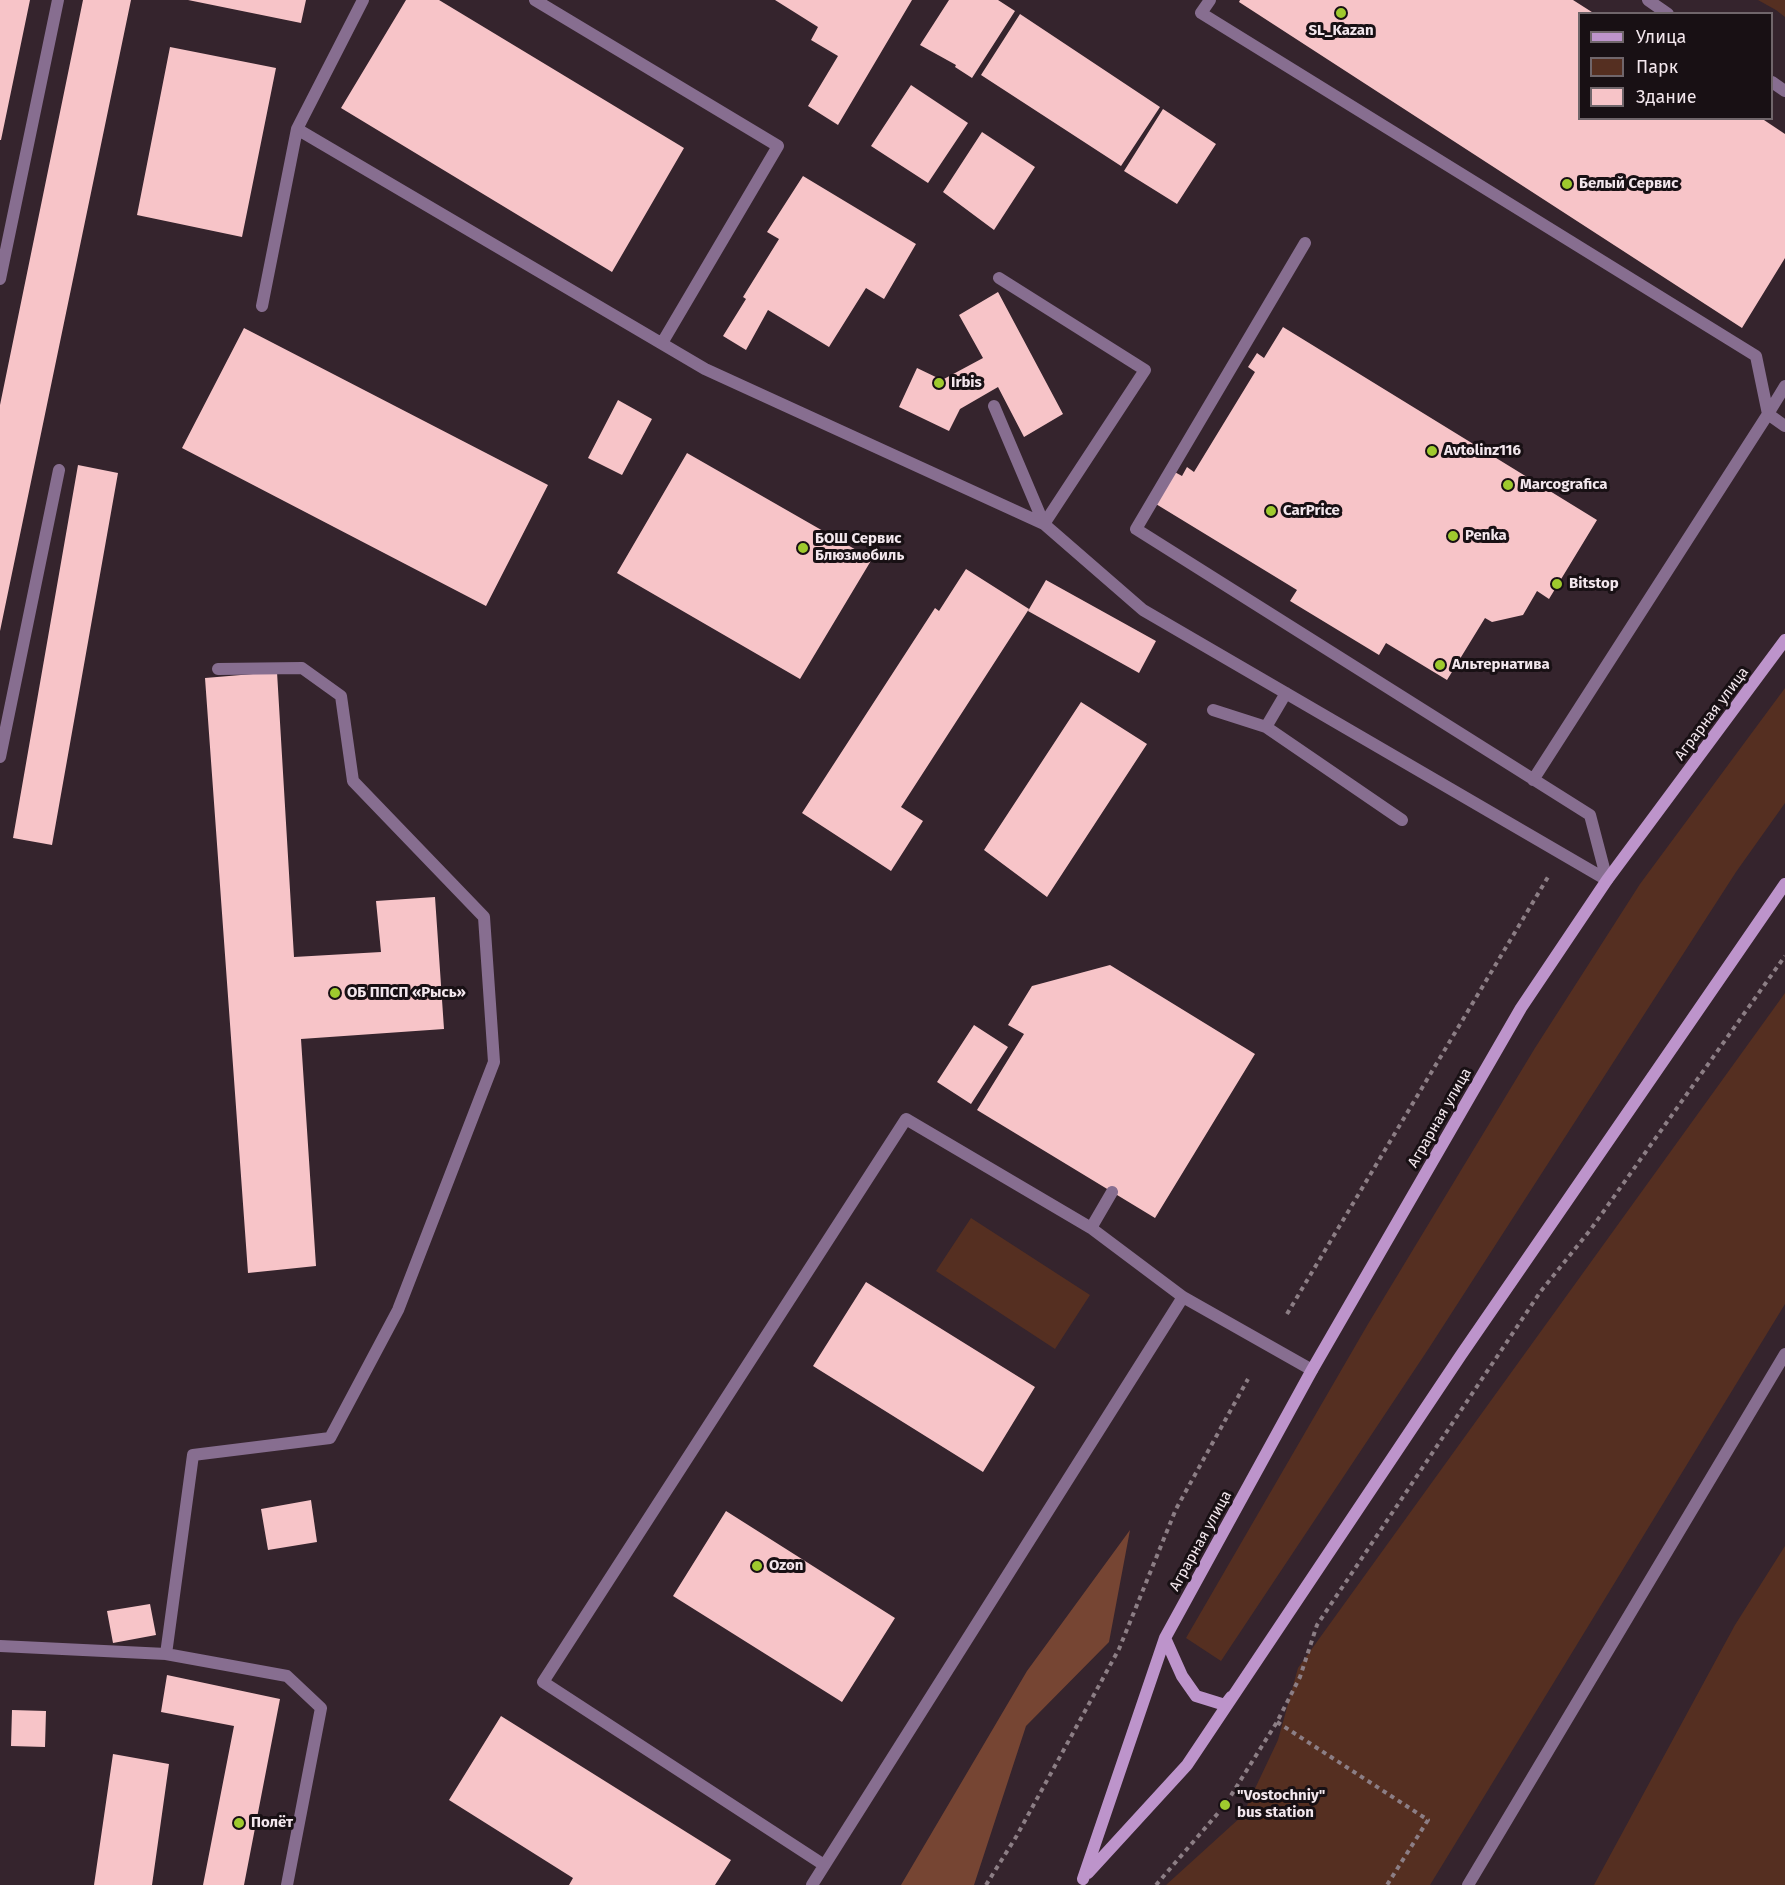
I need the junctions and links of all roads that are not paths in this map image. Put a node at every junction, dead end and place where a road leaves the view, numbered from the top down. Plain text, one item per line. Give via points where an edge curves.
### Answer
1 (58, 0) edge
2 (363, 0) edge
3 (535, 0) edge
4 (1210, 0) edge
5 (1648, 0) edge
6 (1665, 12) edge
7 (297, 129) junction
8 (1305, 243) dead end
9 (999, 278) dead end
10 (0, 279) edge
11 (262, 306) dead end
12 (662, 343) junction
13 (1785, 386) edge
14 (994, 406) dead end
15 (1768, 414) junction
16 (1785, 426) edge
17 (58, 470) dead end
18 (1044, 524) junction
19 (1785, 640) edge
20 (218, 669) dead end
21 (1286, 693) junction
22 (1213, 710) dead end
23 (1266, 727) junction
24 (0, 757) edge
25 (1533, 780) junction
26 (1402, 820) dead end
27 (1607, 880) junction
28 (1785, 884) edge
29 (1112, 1192) dead end
30 (1091, 1228) junction
31 (1183, 1297) junction
32 (1785, 1354) edge
33 (1312, 1370) junction
34 (1165, 1638) junction
35 (0, 1646) edge
36 (166, 1654) junction
37 (1244, 1682) junction
38 (824, 1865) junction
39 (1081, 1882) edge
40 (287, 1885) edge
41 (812, 1885) edge
42 (1468, 1885) edge

1 - 10 lane
2 - 7 lane
3 - 12 lane via 778,146
4 - 15 lane via 1201,13 1756,356
5 - 6 lane
7 - 11 lane
7 - 12 lane
8 - 25 lane via 1136,529
9 - 18 lane via 1145,370
12 - 18 lane via 705,369
13 - 15 lane
14 - 18 lane
15 - 16 lane
15 - 25 lane
17 - 24 lane
18 - 21 lane via 1143,610
19 - 27 street, Аграрная улица
20 - 36 lane via 302,668 341,696 353,781 484,917 494,1062 398,1310 330,1438 193,1455
21 - 23 lane
21 - 27 lane
22 - 23 lane
23 - 26 lane
25 - 27 lane via 1590,815
27 - 33 street, Аграрная улица via 1521,1008
28 - 37 street, Аграрная улица via 1461,1355
29 - 30 lane
30 - 31 lane
30 - 38 lane via 906,1119 543,1682
31 - 33 lane
31 - 38 lane
32 - 42 lane
33 - 34 street, Аграрная улица
34 - 37 street, Аграрная улица via 1196,1696 1224,1705
34 - 39 street, Аграрная улица
35 - 36 lane
36 - 40 lane via 287,1676 321,1708
37 - 39 street, Аграрная улица via 1187,1765
38 - 41 lane

